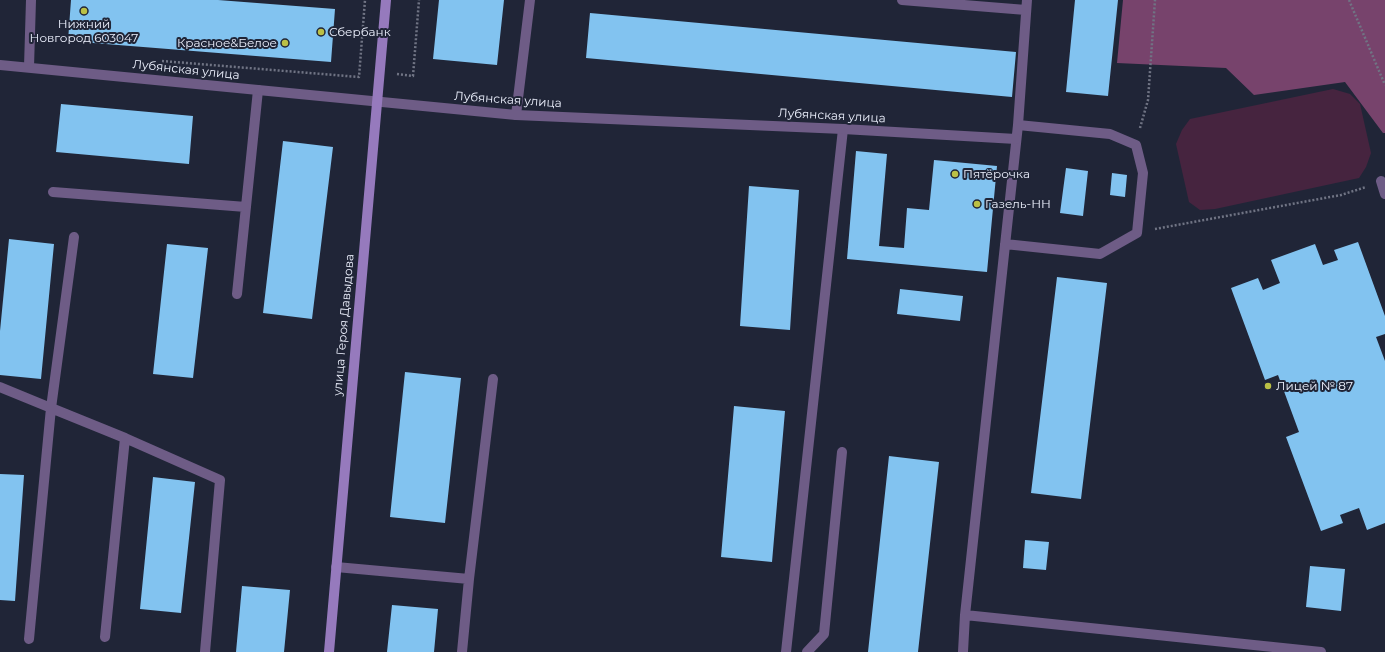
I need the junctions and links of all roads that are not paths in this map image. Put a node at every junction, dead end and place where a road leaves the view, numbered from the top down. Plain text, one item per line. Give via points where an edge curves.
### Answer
1 (31, 0) edge
2 (386, 0) edge
3 (530, 0) edge
4 (902, 0) edge
5 (1027, 5) edge
6 (0, 65) edge
7 (29, 67) junction
8 (258, 90) junction
9 (377, 102) junction
10 (516, 115) junction
11 (1018, 125) junction
12 (843, 129) junction
13 (1016, 139) junction
14 (1381, 181) road end
15 (53, 192) dead end
16 (1385, 194) edge
17 (246, 208) junction
18 (74, 237) dead end
19 (1005, 244) junction
20 (237, 294) dead end
21 (493, 379) dead end
22 (0, 387) edge
23 (51, 408) junction
24 (125, 438) junction
25 (842, 452) dead end
26 (336, 567) junction
27 (469, 578) junction
28 (965, 615) junction
29 (105, 637) dead end
30 (29, 639) dead end
31 (205, 652) edge
32 (329, 652) edge
33 (462, 652) edge
34 (786, 652) edge
35 (807, 652) edge
36 (963, 652) edge
37 (1321, 652) edge

1 - 7 street
2 - 9 street, улица Героя Давыдова
3 - 10 street
4 - 5 street
5 - 11 street
6 - 7 street, Лубянская улица
7 - 8 street, Лубянская улица
8 - 9 street, Лубянская улица
8 - 17 street
9 - 10 street, Лубянская улица
9 - 26 street, улица Героя Давыдова
10 - 12 street, Лубянская улица
11 - 13 street
11 - 19 street via 1110,134 1136,145 1143,172 1137,232 1100,254
12 - 13 street, Лубянская улица
12 - 34 street
13 - 19 street
14 - 16 street
15 - 17 street
17 - 20 street
18 - 23 street
19 - 28 street
21 - 27 street
22 - 23 street
23 - 24 street
23 - 30 street
24 - 29 street
24 - 31 street via 220,480
25 - 35 street via 824,634
26 - 27 street
26 - 32 street, улица Героя Давыдова
27 - 33 street
28 - 36 street
28 - 37 street

